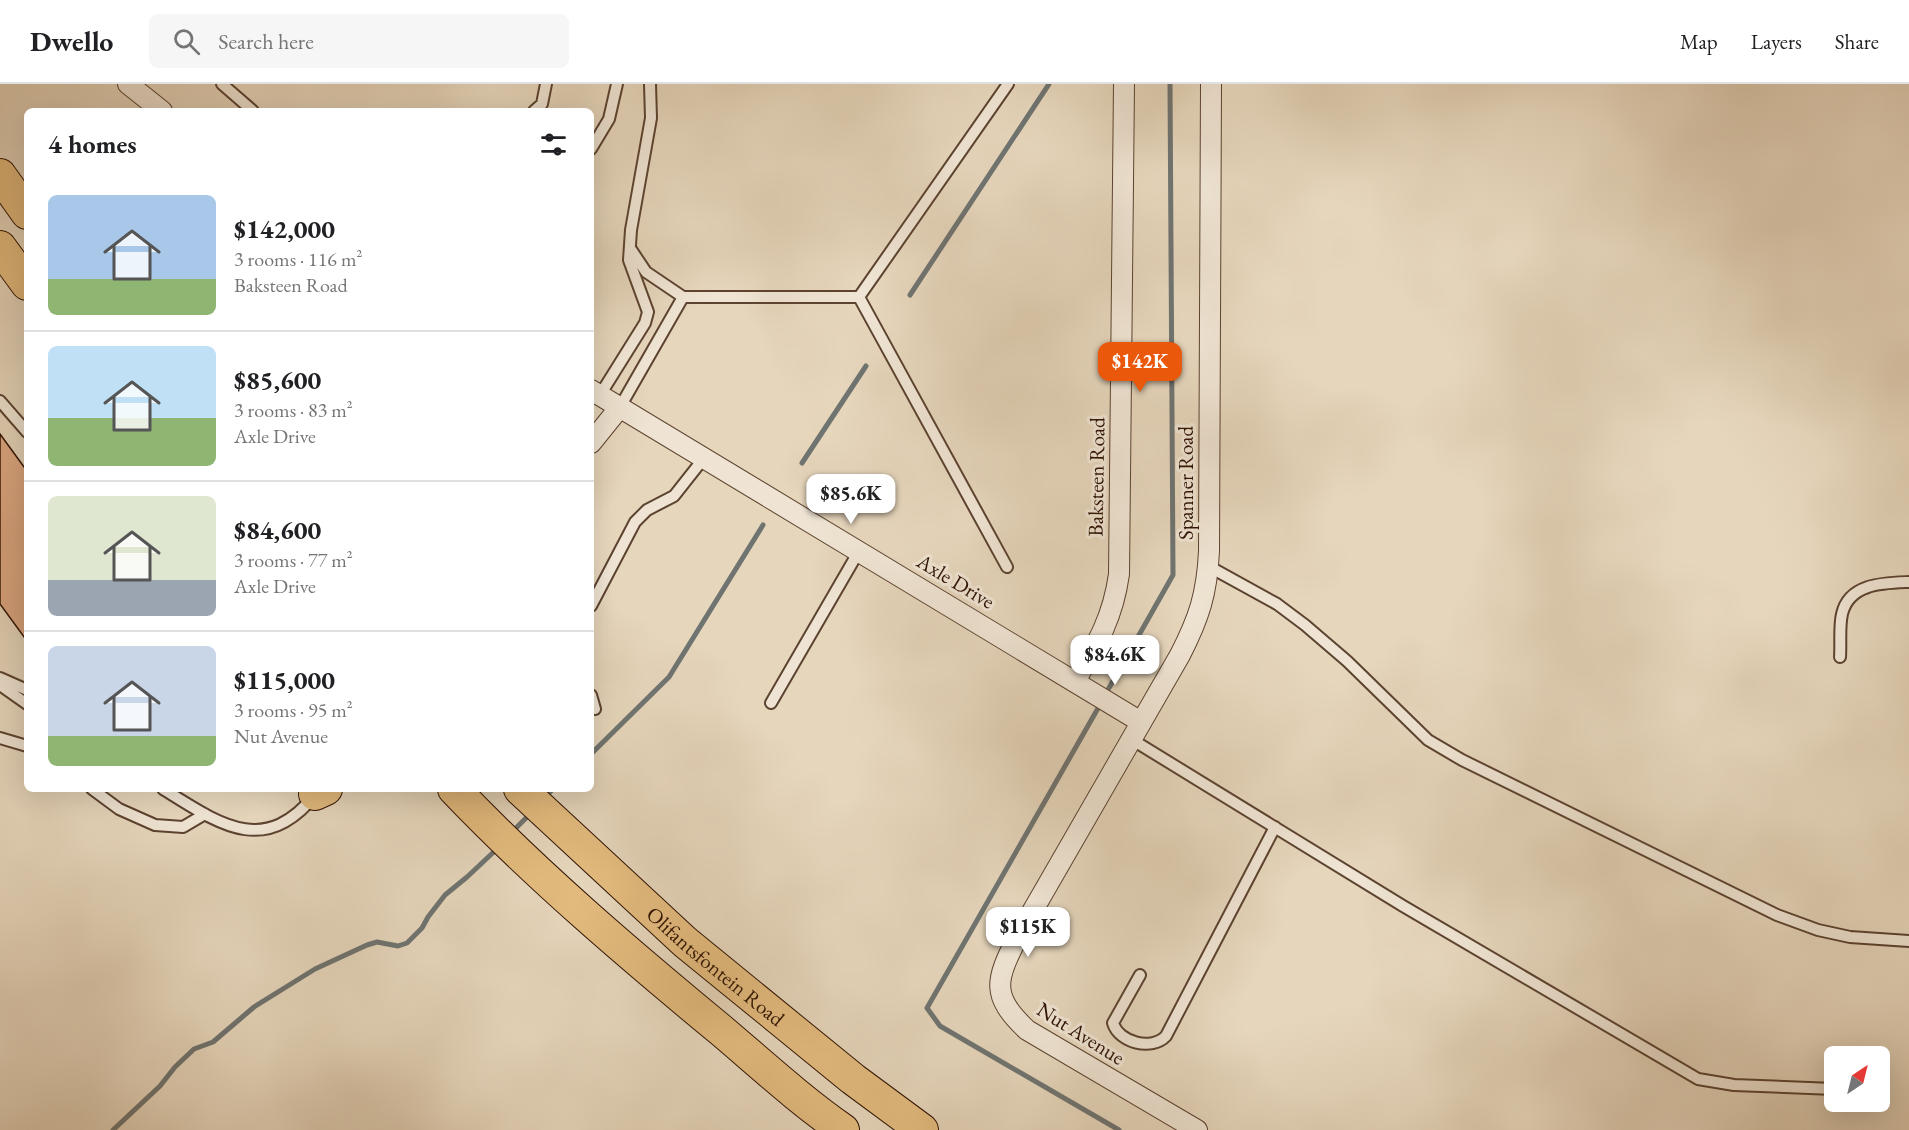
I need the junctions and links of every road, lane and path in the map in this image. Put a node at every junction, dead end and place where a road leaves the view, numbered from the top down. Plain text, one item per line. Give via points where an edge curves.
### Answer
1 (128, 84) edge
2 (222, 84) edge
3 (546, 84) edge
4 (617, 84) edge
5 (650, 84) edge
6 (1008, 84) edge
7 (1124, 84) edge
8 (1211, 84) edge
9 (158, 108) edge
10 (250, 108) edge
11 (537, 108) edge
12 (594, 144) edge
13 (0, 175) edge
14 (24, 209) edge
15 (0, 247) edge
16 (630, 248) junction
17 (24, 281) edge
18 (683, 297) junction
19 (859, 297) junction
20 (595, 393) edge
21 (0, 401) edge
22 (620, 407) junction
23 (24, 429) edge
24 (594, 439) edge
25 (704, 458) junction
26 (860, 551) junction
27 (1208, 566) junction
28 (1007, 567) dead end
29 (1909, 582) edge
30 (594, 600) edge
31 (1840, 657) dead end
32 (0, 678) edge
33 (0, 686) edge
34 (1083, 687) junction
35 (24, 689) edge
36 (24, 702) edge
37 (771, 703) dead end
38 (594, 706) edge
39 (595, 709) dead end
40 (1136, 731) junction
41 (0, 738) edge
42 (24, 745) edge
43 (96, 792) edge
44 (319, 792) edge
45 (445, 792) edge
46 (457, 792) edge
47 (523, 792) edge
48 (179, 794) edge
49 (205, 814) junction
50 (486, 822) junction
51 (1275, 827) junction
52 (1909, 941) edge
53 (1140, 975) dead end
54 (1824, 1089) edge
55 (843, 1130) edge
56 (922, 1130) edge
57 (1197, 1130) edge

1 - 9 street
2 - 10 lane
3 - 11 lane
4 - 12 lane via 609,119
5 - 16 lane via 651,118
6 - 19 lane
7 - 34 street, Baksteen Road via 1119,574 1112,613
8 - 27 street, Spanner Road
13 - 14 main road
15 - 17 main road
16 - 18 lane via 646,272
16 - 20 lane via 629,260 648,312 645,323
18 - 19 lane
18 - 22 lane
19 - 28 lane
20 - 22 street, Axle Drive
21 - 23 lane
22 - 24 street
22 - 25 street, Axle Drive
25 - 26 street, Axle Drive
25 - 30 lane via 674,495 646,510 634,522
26 - 34 street, Axle Drive
26 - 37 lane
27 - 40 street, Spanner Road via 1198,619
27 - 52 lane via 1277,604 1305,625 1428,740 1462,760 1777,915 1850,937
29 - 31 lane via 1867,586 1846,602
32 - 35 lane
33 - 36 lane
34 - 40 street, Axle Drive via 1119,711
38 - 39 lane
40 - 51 lane
40 - 57 street, Nut Avenue via 1017,938 1002,968 999,986 1011,1015 1027,1030
41 - 42 lane
43 - 49 lane via 119,809 154,825 183,826
44 - 49 lane via 285,822 262,830 228,825
45 - 50 main road
46 - 50 main road
47 - 56 main road, Olifantsfontein Road via 685,942
48 - 49 lane
50 - 55 main road via 683,1000
51 - 53 lane via 1166,1036 1150,1045 1126,1038 1115,1031 1113,1023
51 - 54 lane via 1698,1079 1734,1085

